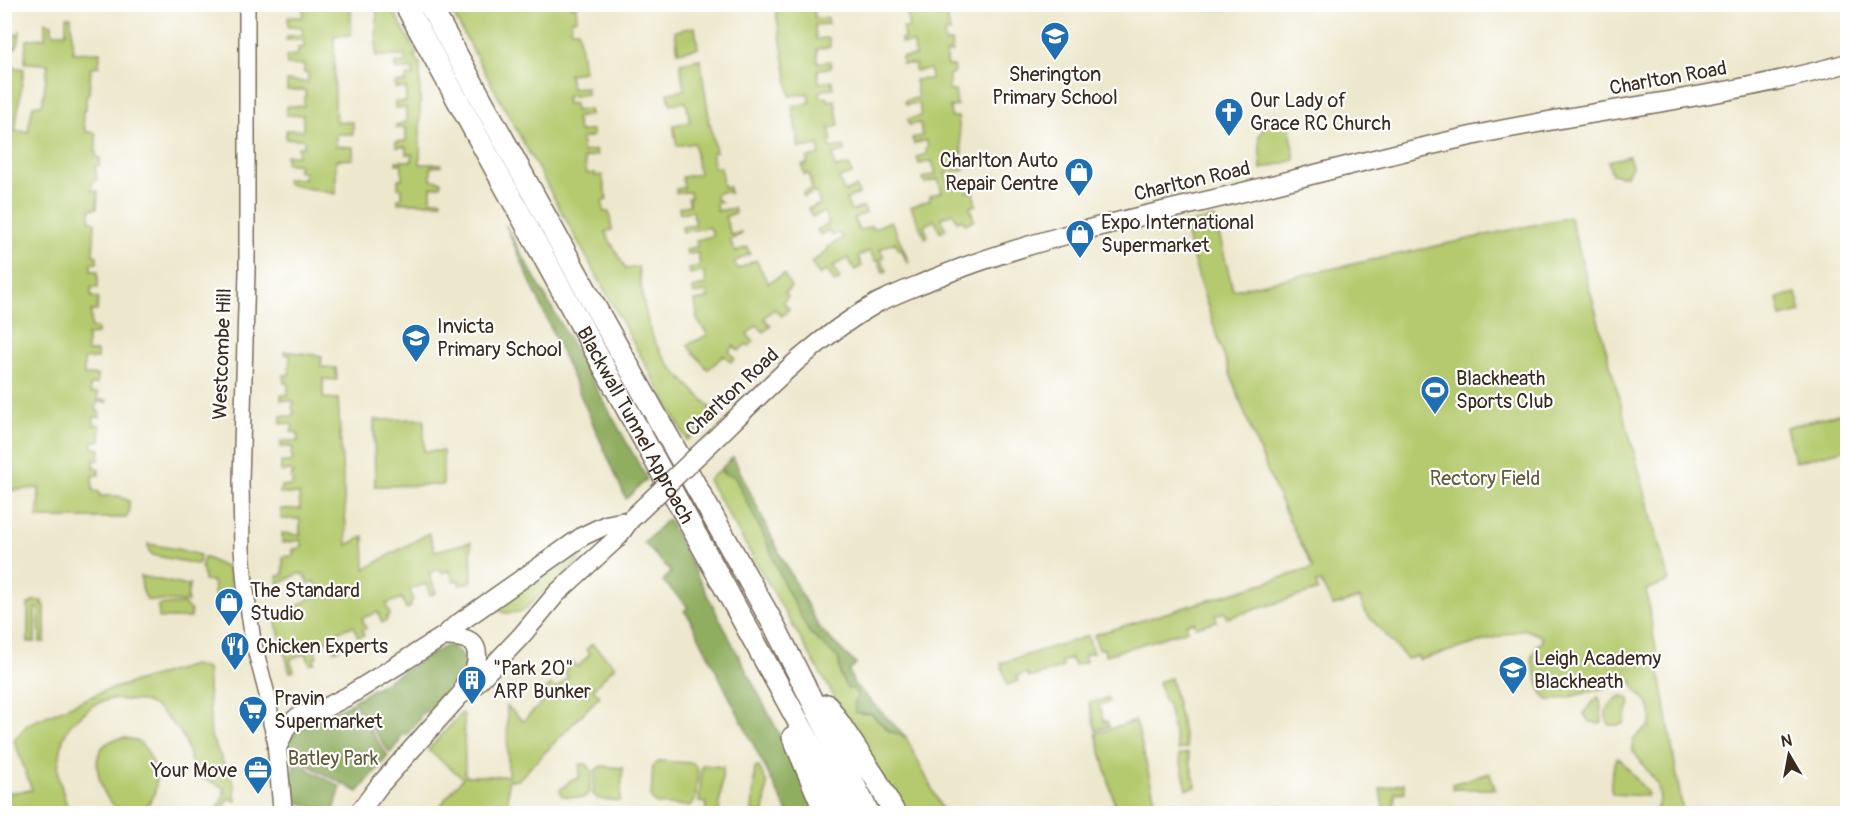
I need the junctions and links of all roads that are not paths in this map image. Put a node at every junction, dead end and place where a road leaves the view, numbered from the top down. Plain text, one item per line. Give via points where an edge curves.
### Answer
1 (247, 4) edge
2 (405, 4) edge
3 (429, 4) edge
4 (1848, 63) edge
5 (630, 520) junction
6 (583, 536) junction
7 (595, 558) junction
8 (775, 627) junction
9 (444, 636) junction
10 (753, 639) junction
11 (459, 695) junction
12 (269, 702) junction
13 (299, 716) junction
14 (277, 748) junction
15 (283, 813) edge
16 (358, 813) edge
17 (826, 813) edge
18 (849, 813) edge
19 (869, 813) edge
20 (895, 813) edge

1 - 12 street, Westcombe Hill via 241,512 247,606
2 - 10 highway, Blackwall Tunnel Approach
3 - 8 highway, Blackwall Tunnel Approach
4 - 5 main road, Charlton Road, bridge via 1776,81 1442,143 1106,224 987,258 862,312 770,385
5 - 6 main road, Charlton Road via 606,525
5 - 7 main road, Charlton Road
6 - 7 main road via 592,545
6 - 9 main road, Charlton Road
7 - 11 main road, Charlton Road via 557,593 471,689
8 - 19 highway
8 - 20 highway
9 - 11 main road via 467,639 477,652 475,668
9 - 13 main road, Charlton Road via 348,696
10 - 17 highway
10 - 18 highway, Blackwall Tunnel Approach
11 - 16 main road, Charlton Road
12 - 13 street via 281,715
12 - 14 street, Westcombe Hill
13 - 14 main road via 287,726
14 - 15 main road, Westcombe Hill

